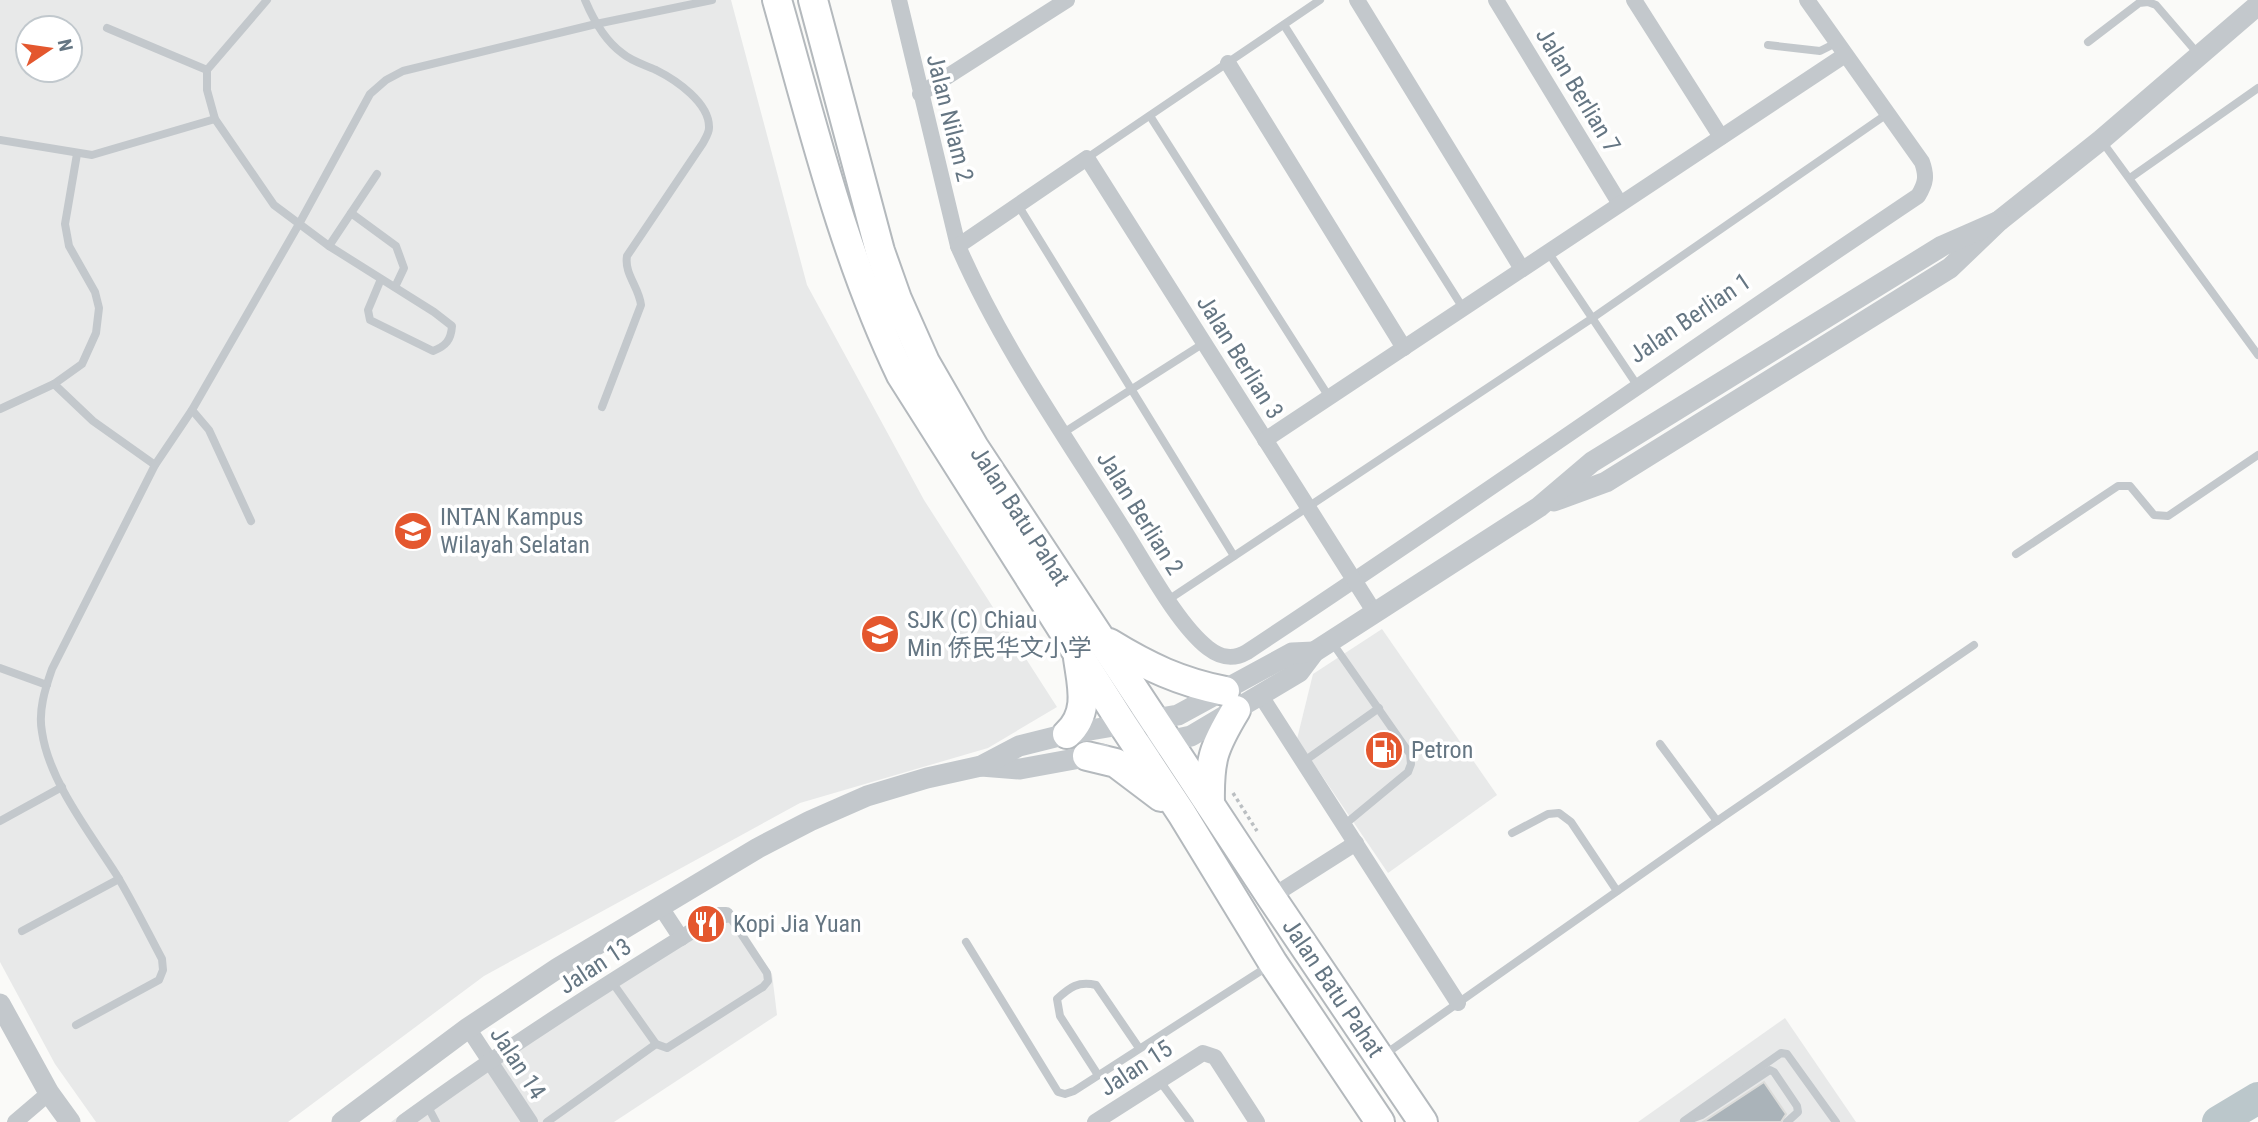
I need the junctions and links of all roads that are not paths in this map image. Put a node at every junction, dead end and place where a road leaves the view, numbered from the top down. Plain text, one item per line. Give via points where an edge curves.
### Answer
1 (267, 0) edge
2 (584, 0) edge
3 (712, 0) edge
4 (777, 0) edge
5 (899, 0) edge
6 (1067, 0) edge
7 (1320, 0) edge
8 (1357, 0) edge
9 (1496, 0) edge
10 (1634, 0) edge
11 (1807, 0) edge
12 (811, 5) edge
13 (2248, 10) edge
14 (596, 24) junction
15 (1284, 25) junction
16 (107, 29) dead end
17 (2088, 42) dead end
18 (1768, 45) dead end
19 (1841, 49) junction
20 (2199, 56) junction
21 (1228, 63) junction
22 (207, 70) junction
23 (2258, 88) edge
24 (920, 94) junction
25 (1887, 114) junction
26 (1150, 116) junction
27 (215, 119) junction
28 (1721, 137) junction
29 (0, 140) edge
30 (2101, 140) junction
31 (77, 154) junction
32 (1087, 158) junction
33 (377, 174) dead end
34 (2130, 178) junction
35 (1620, 204) junction
36 (1018, 205) junction
37 (351, 213) junction
38 (299, 224) junction
39 (329, 246) junction
40 (958, 246) junction
41 (1548, 252) junction
42 (1522, 269) junction
43 (381, 279) junction
44 (395, 287) junction
45 (1463, 308) junction
46 (1591, 318) junction
47 (1204, 343) junction
48 (1404, 348) junction
49 (2258, 355) edge
50 (54, 384) junction
51 (1637, 385) junction
52 (1132, 389) junction
53 (1329, 397) junction
54 (602, 407) dead end
55 (0, 409) edge
56 (192, 410) junction
57 (1063, 433) junction
58 (1265, 440) junction
59 (2258, 455) edge
60 (155, 465) junction
61 (1307, 507) junction
62 (251, 522) dead end
63 (2016, 554) dead end
64 (1234, 556) junction
65 (1354, 581) junction
66 (1168, 600) junction
67 (1375, 613) junction
68 (1089, 645) junction
69 (1974, 645) dead end
70 (1323, 647) junction
71 (0, 670) edge
72 (47, 685) junction
73 (1261, 696) junction
74 (1230, 701) junction
75 (1379, 708) junction
76 (1161, 730) junction
77 (1067, 734) junction
78 (1130, 736) junction
79 (1660, 744) dead end
80 (1087, 756) junction
81 (1303, 762) junction
82 (981, 766) junction
83 (62, 787) junction
84 (1210, 804) junction
85 (1182, 814) junction
86 (0, 821) edge
87 (1717, 821) junction
88 (1344, 825) junction
89 (1512, 833) dead end
90 (1356, 844) junction
91 (119, 879) junction
92 (1617, 891) junction
93 (1271, 897) junction
94 (660, 906) junction
95 (726, 915) joint
96 (22, 931) dead end
97 (681, 938) junction
98 (967, 942) dead end
99 (1273, 963) junction
100 (612, 982) junction
101 (1458, 1003) junction
102 (0, 1004) edge
103 (76, 1025) dead end
104 (468, 1028) junction
105 (656, 1044) junction
106 (1139, 1048) junction
107 (1380, 1058) junction
108 (490, 1061) junction
109 (1098, 1075) junction
110 (1159, 1080) junction
111 (49, 1093) junction
112 (427, 1105) junction
113 (1106, 1119) edge
114 (1684, 1121) edge
115 (15, 1122) edge
116 (70, 1122) edge
117 (342, 1122) edge
118 (404, 1122) edge
119 (436, 1122) edge
120 (530, 1122) edge
121 (547, 1122) edge
122 (1190, 1122) edge
123 (1257, 1122) edge
124 (1380, 1122) edge
125 (1423, 1122) edge
126 (1787, 1122) edge
127 (1835, 1122) edge

1 - 22 lane
2 - 14 lane
3 - 14 lane
4 - 68 highway, Jalan Batu Pahat via 833,198 901,375
5 - 24 street, Jalan Nilam 2
6 - 24 street
7 - 15 lane
8 - 42 street
9 - 35 street, Jalan Berlian 7
10 - 28 street
11 - 19 street, Jalan Berlian 1
12 - 68 highway, Jalan Batu Pahat via 897,299 925,362
13 - 20 street
14 - 38 lane via 403,71 386,80 370,94
14 - 54 lane via 622,53 685,90 700,105 709,130 627,256 641,305
15 - 21 lane
15 - 45 lane
16 - 22 lane
17 - 20 lane via 2148,2 2156,5
18 - 19 lane
19 - 25 street, Jalan Berlian 1
19 - 28 street
20 - 30 street
21 - 26 lane
21 - 48 street
22 - 27 lane
23 - 34 lane
24 - 40 street, Jalan Nilam 2
25 - 46 lane
25 - 51 street, Jalan Berlian 1 via 1922,162 1925,185 1917,196
26 - 32 lane
26 - 53 lane
27 - 31 lane via 101,153
27 - 38 lane via 274,205
28 - 35 street
29 - 31 lane
30 - 34 lane
30 - 67 street via 1998,221 1942,246 1592,462 1539,507
31 - 50 lane via 65,224 69,246 99,308 96,333 82,364
32 - 36 street
32 - 47 street, Jalan Berlian 3
33 - 37 lane
34 - 49 lane
35 - 41 street
36 - 40 street
36 - 52 lane
37 - 39 lane
37 - 44 lane via 396,246 404,268
38 - 39 lane
38 - 56 lane
39 - 43 lane
40 - 57 street, Jalan Berlian 2 via 975,285
41 - 42 street
41 - 46 lane
42 - 45 street
43 - 44 lane
43 - 44 lane via 368,310 370,320 433,351 445,347 452,326
45 - 48 street
46 - 51 lane
46 - 61 lane
47 - 52 lane
47 - 58 street, Jalan Berlian 3
48 - 53 street
50 - 55 lane
50 - 60 lane via 93,421
51 - 65 street, Jalan Berlian 1
52 - 57 lane
52 - 64 lane
53 - 58 street
56 - 60 lane
56 - 62 lane via 209,430
57 - 66 street, Jalan Berlian 2
58 - 61 street, Jalan Berlian 3
59 - 63 lane via 2168,516 2154,515 2130,486 2118,486
60 - 72 lane
61 - 64 lane
61 - 65 street, Jalan Berlian 3
64 - 66 lane
65 - 66 street, Jalan Berlian 2 via 1239,657 1227,658 1208,648
65 - 67 street, Jalan Berlian 3
67 - 70 street
68 - 74 highway
68 - 76 highway, Jalan Batu Pahat
68 - 77 highway via 1078,724
68 - 78 highway, Jalan Batu Pahat
69 - 87 lane
70 - 73 street via 1299,672
70 - 74 street via 1292,653
70 - 75 lane
71 - 72 lane
72 - 83 lane via 42,731
73 - 74 street
73 - 81 street
74 - 76 street via 1191,736
74 - 84 highway via 1211,758
75 - 81 lane
75 - 88 lane via 1410,754 1411,764 1408,772
76 - 78 street
76 - 84 highway, Jalan Batu Pahat
77 - 78 street
77 - 82 street via 1019,746
78 - 80 street
78 - 85 highway, Jalan Batu Pahat
79 - 87 lane
80 - 82 street via 1020,769
80 - 85 highway via 1116,763
81 - 88 street
82 - 94 street via 867,796 758,848
83 - 86 lane
83 - 91 lane
84 - 93 highway, Jalan Batu Pahat
85 - 99 highway, Jalan Batu Pahat
87 - 92 lane
88 - 90 street
89 - 92 lane via 1559,813 1571,822
90 - 93 street
90 - 101 street
91 - 96 lane
91 - 103 lane via 162,959 163,970 159,980
92 - 101 lane
93 - 107 highway, Jalan Batu Pahat
94 - 97 street
94 - 104 street
95 - 97 street, Jalan 13 via 718,915
95 - 105 lane via 768,981 667,1048
97 - 100 street, Jalan 13
98 - 109 lane via 1058,1092 1074,1091
99 - 106 lane
99 - 124 highway, Jalan Batu Pahat
100 - 105 lane
100 - 108 street, Jalan 13
101 - 107 lane
102 - 111 street
104 - 108 street, Jalan 14
104 - 117 street
105 - 121 lane
106 - 109 lane
106 - 109 lane via 1096,985 1084,982 1068,989 1057,999 1060,1016
107 - 125 highway, Jalan Batu Pahat
108 - 112 street, Jalan 13
108 - 120 street, Jalan 14
110 - 113 street, Jalan 15
110 - 122 lane
110 - 123 street, Jalan 15 via 1203,1053 1215,1058
111 - 115 street
111 - 116 street
112 - 118 street, Jalan 13
112 - 119 lane
114 - 126 lane via 1702,1115 1770,1070 1797,1106 1798,1112
114 - 127 lane via 1781,1053 1787,1054

